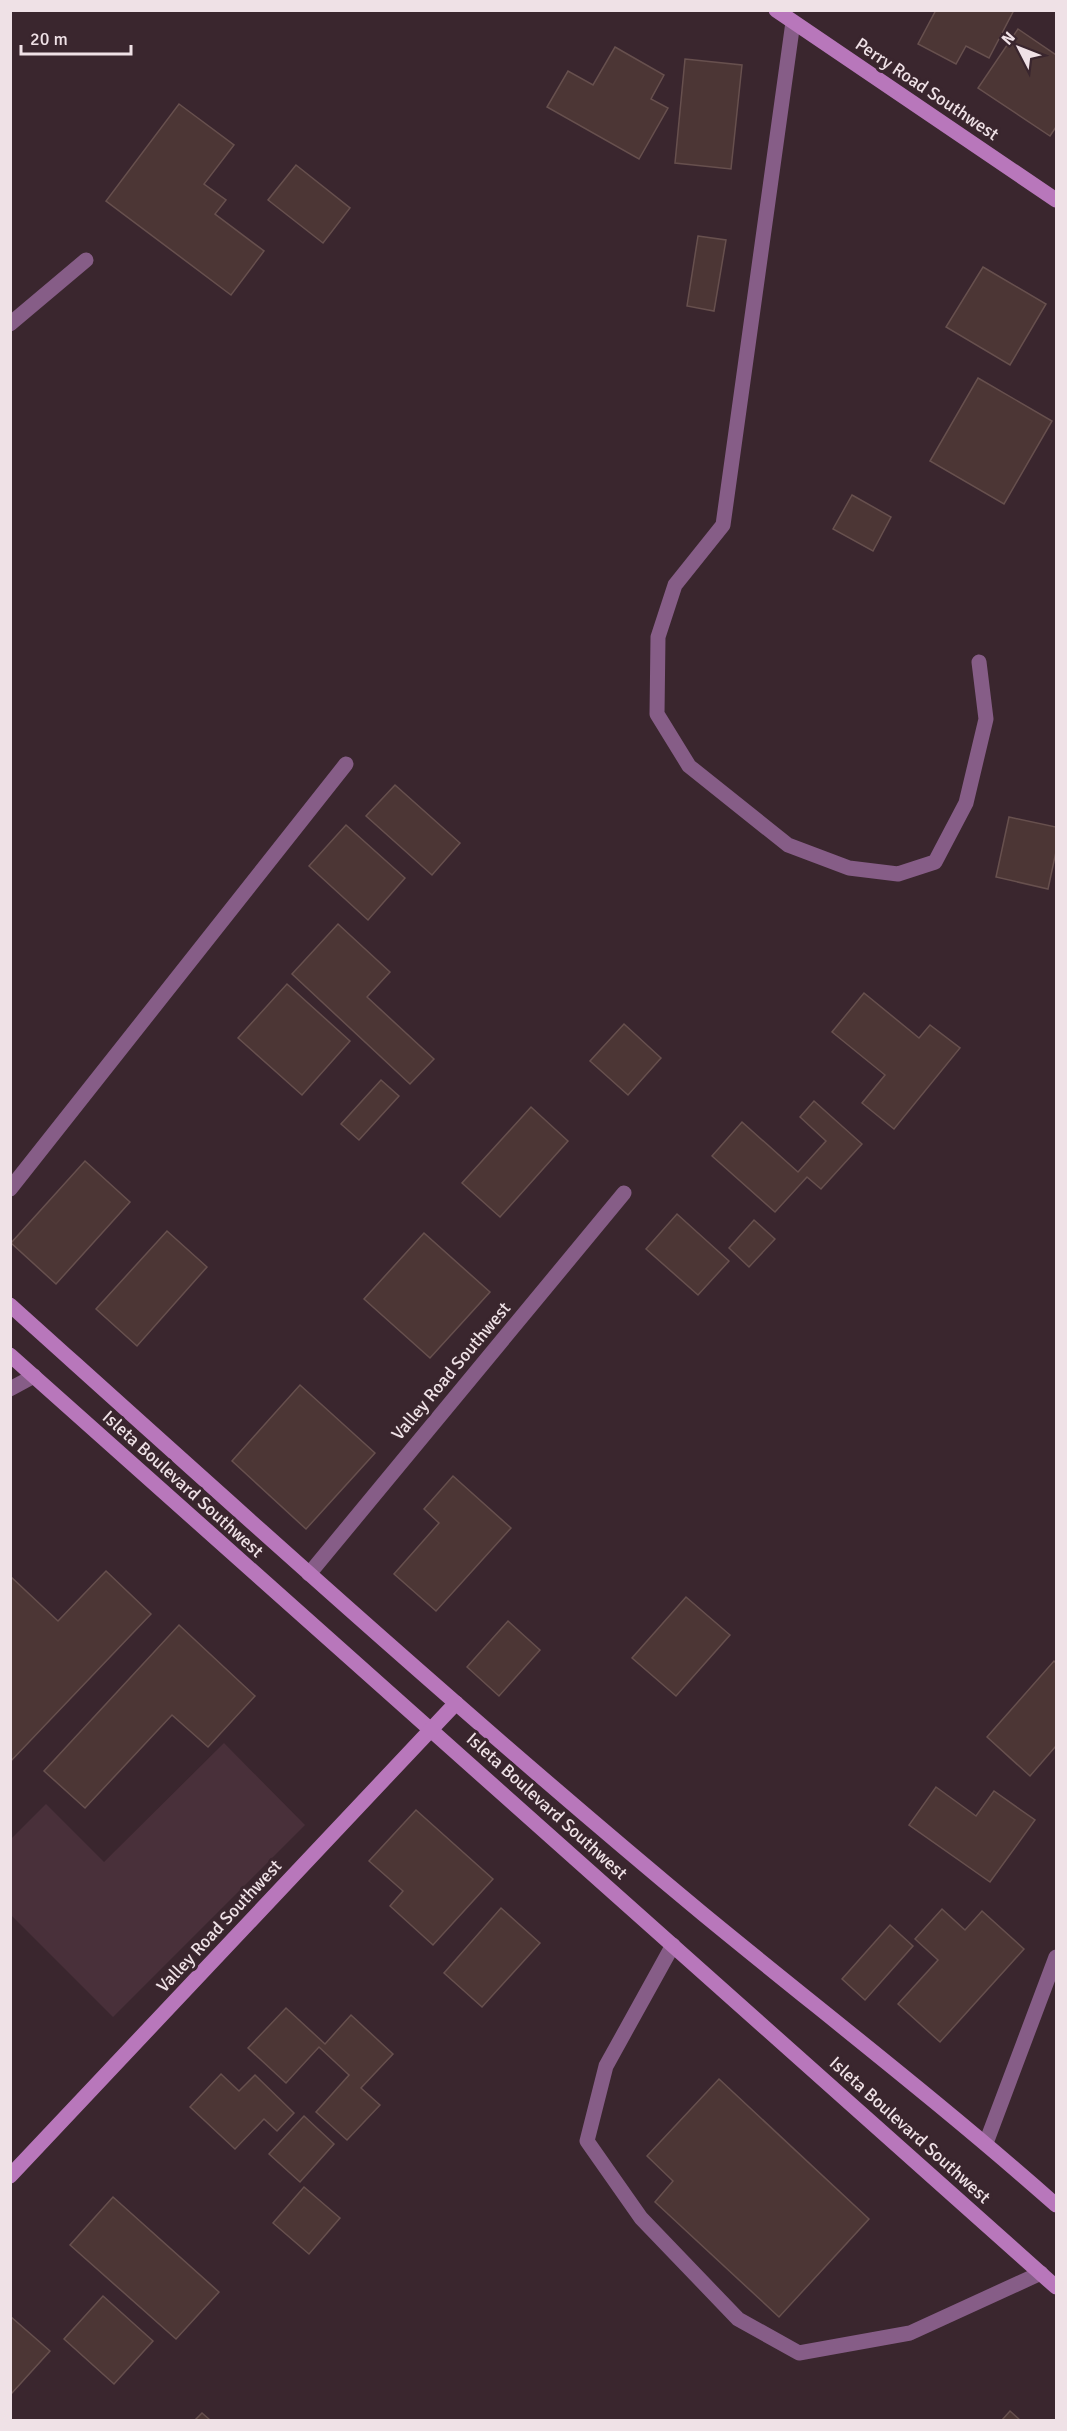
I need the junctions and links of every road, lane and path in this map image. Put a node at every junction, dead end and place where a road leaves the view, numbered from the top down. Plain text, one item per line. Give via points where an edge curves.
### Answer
1 (776, 10) edge
2 (793, 22) junction
3 (1056, 200) edge
4 (86, 260) dead end
5 (10, 324) edge
6 (979, 662) dead end
7 (346, 764) dead end
8 (10, 1189) edge
9 (624, 1194) dead end
10 (10, 1305) edge
11 (10, 1355) edge
12 (34, 1376) junction
13 (10, 1389) edge
14 (309, 1574) junction
15 (456, 1703) junction
16 (431, 1730) junction
17 (674, 1945) junction
18 (1056, 1957) edge
19 (986, 2143) junction
20 (10, 2176) edge
21 (1056, 2205) edge
22 (1041, 2273) junction
23 (1056, 2287) edge

1 - 2 main road, Perry Road Southwest
2 - 3 main road, Perry Road Southwest
2 - 6 street via 723,525 675,585 658,637 657,714 689,766 788,845 849,868 898,874 935,862 966,803 986,719
4 - 5 street
7 - 8 street
9 - 14 street, Valley Road Southwest
10 - 14 main road, Isleta Boulevard Southwest
11 - 12 main road, Isleta Boulevard Southwest
12 - 13 street
12 - 16 main road, Isleta Boulevard Southwest
14 - 15 main road, Isleta Boulevard Southwest
15 - 16 main road, Valley Road Southwest
15 - 19 main road, Isleta Boulevard Southwest via 703,1914
16 - 17 main road, Isleta Boulevard Southwest
16 - 20 main road, Valley Road Southwest
17 - 22 main road, Isleta Boulevard Southwest
17 - 22 street via 606,2066 587,2141 641,2218 738,2319 799,2353 910,2333
18 - 19 street
19 - 21 main road, Isleta Boulevard Southwest
22 - 23 main road, Isleta Boulevard Southwest

